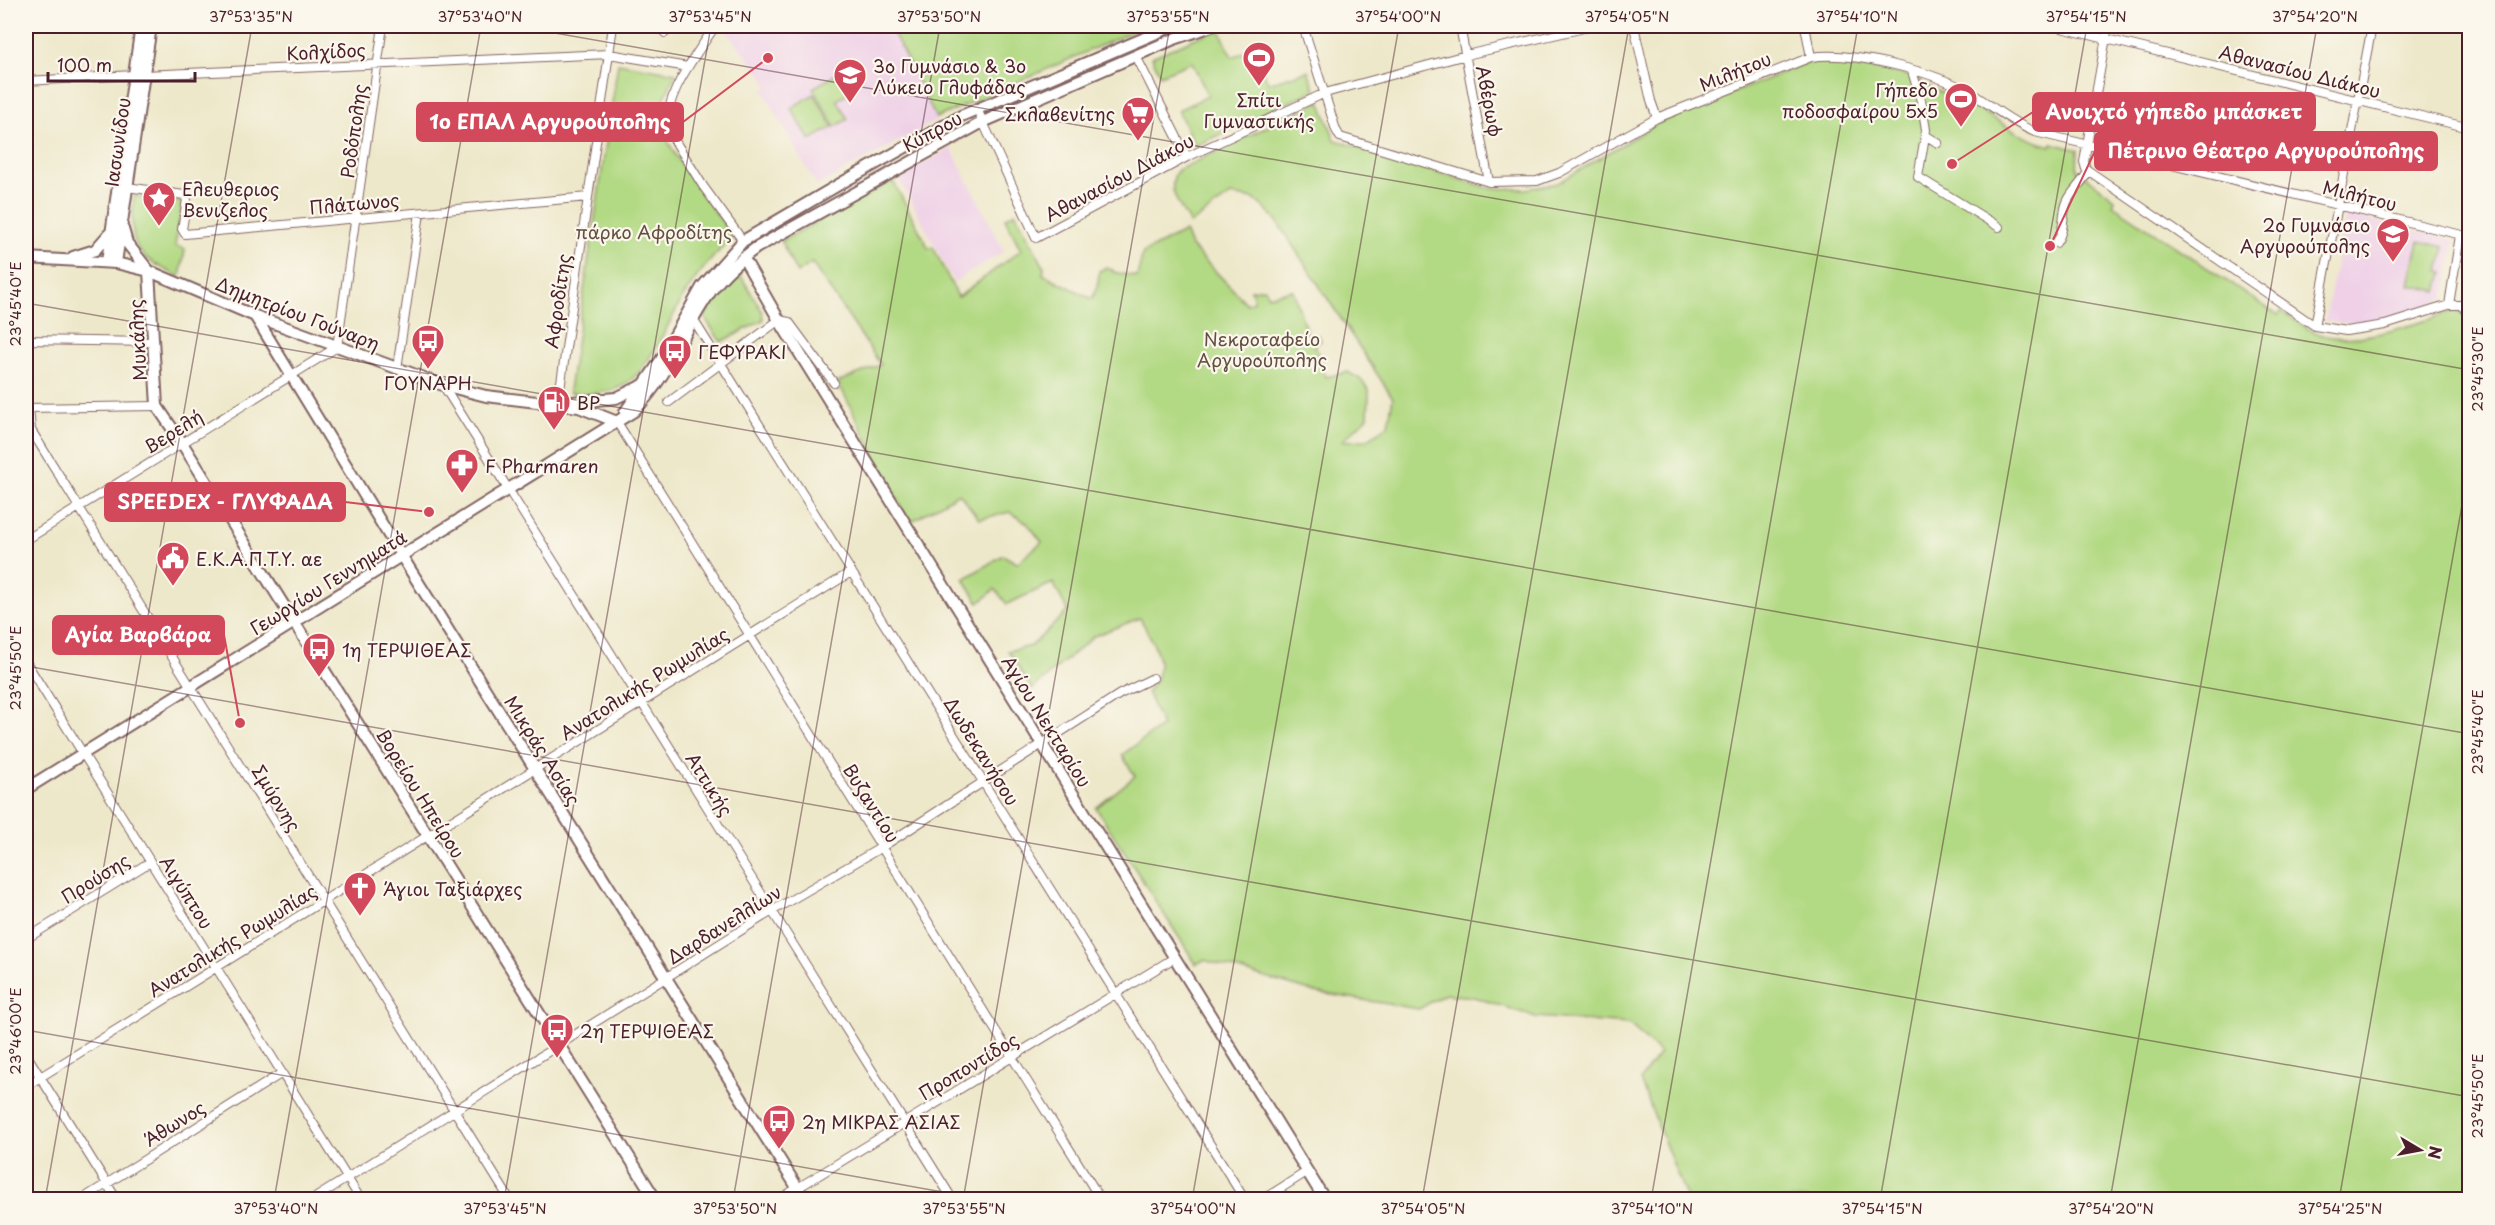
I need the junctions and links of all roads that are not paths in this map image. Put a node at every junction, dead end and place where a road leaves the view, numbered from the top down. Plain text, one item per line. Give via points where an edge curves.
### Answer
1 (141, 26) edge
2 (151, 26) edge
3 (383, 26) edge
4 (613, 26) edge
5 (670, 26) edge
6 (715, 26) edge
7 (1171, 26) edge
8 (1212, 26) edge
9 (1303, 26) edge
10 (1460, 26) edge
11 (1593, 26) edge
12 (1634, 26) edge
13 (1805, 26) edge
14 (2053, 26) edge
15 (2108, 26) edge
16 (2372, 26) edge
17 (665, 33) dead end
18 (1174, 39) junction
19 (2106, 39) junction
20 (609, 54) junction
21 (1466, 55) junction
22 (1136, 56) junction
23 (1811, 57) junction
24 (377, 64) junction
25 (688, 67) junction
26 (1912, 70) junction
27 (139, 75) junction
28 (26, 81) edge
29 (1325, 93) junction
30 (2357, 102) junction
31 (977, 110) junction
32 (1657, 118) junction
33 (983, 122) junction
34 (2469, 128) edge
35 (1925, 135) junction
36 (1938, 143) dead end
37 (2087, 144) junction
38 (1187, 157) junction
39 (2088, 171) junction
40 (1490, 182) junction
41 (127, 187) junction
42 (588, 197) junction
43 (2338, 205) junction
44 (420, 213) junction
45 (355, 217) junction
46 (122, 224) junction
47 (1999, 227) dead end
48 (111, 232) junction
49 (2460, 235) junction
50 (2469, 237) edge
51 (743, 241) junction
52 (2056, 243) dead end
53 (743, 257) junction
54 (26, 258) edge
55 (63, 260) junction
56 (111, 263) junction
57 (149, 271) junction
58 (2449, 305) junction
59 (2469, 312) edge
60 (255, 316) junction
61 (693, 319) junction
62 (779, 320) junction
63 (2315, 326) junction
64 (26, 340) edge
65 (153, 342) junction
66 (337, 347) junction
67 (721, 364) junction
68 (397, 369) junction
69 (291, 375) junction
70 (834, 383) dead end
71 (443, 384) junction
72 (642, 386) junction
73 (669, 402) dead end
74 (558, 403) junction
75 (157, 406) junction
76 (27, 408) edge
77 (617, 422) junction
78 (182, 442) junction
79 (508, 489) junction
80 (78, 507) junction
81 (26, 540) edge
82 (402, 555) junction
83 (851, 572) junction
84 (294, 622) junction
85 (750, 635) junction
86 (26, 662) edge
87 (1152, 678) dead end
88 (190, 687) junction
89 (642, 702) junction
90 (1042, 744) junction
91 (83, 753) junction
92 (535, 769) junction
93 (983, 782) junction
94 (26, 789) edge
95 (428, 835) junction
96 (882, 847) junction
97 (150, 862) junction
98 (323, 901) junction
99 (772, 911) junction
100 (26, 939) edge
101 (1174, 958) junction
102 (216, 967) junction
103 (666, 977) junction
104 (1115, 993) junction
105 (559, 1045) junction
106 (26, 1054) edge
107 (1012, 1056) junction
108 (282, 1073) junction
109 (40, 1077) junction
110 (26, 1086) edge
111 (455, 1112) junction
112 (904, 1122) junction
113 (1308, 1172) junction
114 (348, 1178) junction
115 (107, 1183) junction
116 (797, 1187) junction
117 (81, 1200) edge
118 (117, 1200) edge
119 (312, 1200) edge
120 (362, 1200) edge
121 (510, 1200) edge
122 (656, 1200) edge
123 (778, 1200) edge
124 (805, 1200) edge
125 (952, 1200) edge
126 (1101, 1200) edge
127 (1245, 1200) edge
128 (1262, 1200) edge
129 (1325, 1200) edge

1 - 27 street, Ιασωνίδου
2 - 27 street, Ιασωνίδου
3 - 24 street, Ροδόπολης
4 - 20 street, Αφροδίτης
5 - 17 street
6 - 25 street
7 - 18 street
7 - 31 street, Κύπρου
8 - 18 street, Κύπρου
9 - 29 street
10 - 21 street, Αβέρωφ
11 - 21 street, Αθανασίου Διάκου
12 - 32 street
13 - 23 street
14 - 19 street, Αθανασίου Διάκου
15 - 19 street
16 - 30 street
18 - 22 street, Κύπρου
19 - 30 street, Αθανασίου Διάκου
19 - 37 street
20 - 24 street, Κολχίδος
20 - 25 street, Κολχίδος
20 - 42 street, Αφροδίτης
21 - 29 street, Αθανασίου Διάκου
21 - 40 street, Αβέρωφ
22 - 33 street, Κύπρου
22 - 38 street
23 - 26 street, Μιλήτου via 1843,57
23 - 32 street, Μιλήτου
24 - 27 street, Κολχίδος
24 - 45 street, Ροδόπολης
25 - 51 street via 669,104 666,124 703,186
26 - 35 street via 1925,118
26 - 37 street, Μιλήτου via 1969,92 2024,127
27 - 28 street, Κολχίδος
27 - 41 street, Ιασωνίδου
27 - 48 street, Ιασωνίδου
29 - 38 street, Αθανασίου Διάκου
29 - 40 street, Μιλήτου via 1340,137
30 - 34 street, Αθανασίου Διάκου
30 - 43 street
31 - 33 street
31 - 51 street, Κύπρου
32 - 40 street, Μιλήτου via 1549,177 1527,182
33 - 38 street, Αθανασίου Διάκου via 1036,238
33 - 53 street, Κύπρου
35 - 36 street
35 - 47 street via 1918,177
37 - 39 street via 2084,166
37 - 43 street, Μιλήτου
39 - 52 street via 2067,202 2063,232
39 - 63 street
41 - 45 street, Πλάτωνος via 184,195 185,234
41 - 46 street, Ιασωνίδου
42 - 44 street, Πλάτωνος
42 - 74 street, Αφροδίτης
43 - 49 street, Μιλήτου
43 - 63 street
44 - 45 street, Πλάτωνος
44 - 68 street
45 - 66 street, Ροδόπολης
46 - 56 street, Ιασωνίδου
46 - 57 street via 127,243
48 - 55 street via 95,250
48 - 56 street, Ιασωνίδου
49 - 50 street, Μιλήτου
49 - 58 street
51 - 53 street
51 - 72 street, Γεωργίου Γεννηματά via 702,287
53 - 61 street, Γεωργίου Γεννηματά via 714,287
53 - 62 street, Αγίου Νεκταρίου
54 - 55 street, Δημητρίου Γούναρη
55 - 56 street, Δημητρίου Γούναρη
56 - 57 street, Δημητρίου Γούναρη
57 - 60 street, Δημητρίου Γούναρη
57 - 65 street, Μυκάλης
58 - 59 street via 2460,305
58 - 63 street via 2385,325 2346,331
60 - 66 street, Δημητρίου Γούναρη
60 - 69 street, Μικράς Ασίας
61 - 67 street, Δωδεκανήσου
61 - 77 street, Γεωργίου Γεννηματά via 665,374 634,411
62 - 67 street
62 - 70 street via 789,322
62 - 90 street, Αγίου Νεκταρίου
64 - 65 street
65 - 75 street, Μυκάλης
66 - 68 street, Δημητρίου Γούναρη
66 - 69 street, Βερελή
67 - 73 street
67 - 83 street, Δωδεκανήσου
68 - 71 street, Δημητρίου Γούναρη
69 - 78 street, Βερελή
69 - 82 street, Μικράς Ασίας
71 - 74 street, Δημητρίου Γούναρη via 486,396
71 - 79 street, Αττικής
72 - 74 street via 616,398
72 - 77 street, Γεωργίου Γεννηματά
74 - 77 street via 596,412
75 - 76 street
75 - 78 street, Βορείου Ηπείρου
76 - 80 street, Σμύρνης via 31,430
77 - 79 street, Γεωργίου Γεννηματά
77 - 85 street, Βυζαντίου
78 - 80 street, Βερελή
78 - 84 street, Βορείου Ηπείρου
79 - 82 street, Γεωργίου Γεννηματά
79 - 89 street, Αττικής
80 - 81 street, Βερελή
80 - 88 street, Σμύρνης
82 - 84 street, Γεωργίου Γεννηματά
82 - 92 street, Μικράς Ασίας
83 - 85 street, Ανατολικής Ρωμυλίας
83 - 93 street, Δωδεκανήσου
84 - 88 street, Γεωργίου Γεννηματά
84 - 95 street, Βορείου Ηπείρου
85 - 89 street, Ανατολικής Ρωμυλίας
85 - 96 street, Βυζαντίου
86 - 91 street, Αιγύπτου
87 - 90 street, Δαρδανελλίων
88 - 91 street, Γεωργίου Γεννηματά
88 - 98 street, Σμύρνης
89 - 92 street, Ανατολικής Ρωμυλίας
89 - 99 street, Αττικής
90 - 93 street, Δαρδανελλίων
90 - 101 street, Αγίου Νεκταρίου
91 - 94 street, Γεωργίου Γεννηματά
91 - 97 street, Αιγύπτου
92 - 95 street, Ανατολικής Ρωμυλίας
92 - 103 street, Μικράς Ασίας
93 - 96 street, Δαρδανελλίων
93 - 104 street, Δωδεκανήσου
95 - 98 street, Ανατολικής Ρωμυλίας
95 - 105 street, Βορείου Ηπείρου
96 - 99 street, Δαρδανελλίων
96 - 107 street, Βυζαντίου
97 - 100 street, Προύσης
97 - 102 street, Αιγύπτου
98 - 102 street, Ανατολικής Ρωμυλίας
98 - 111 street, Σμύρνης
99 - 103 street, Δαρδανελλίων
99 - 112 street, Αττικής
101 - 104 street, Προποντίδος
101 - 113 street, Αγίου Νεκταρίου
102 - 108 street, Αιγύπτου
102 - 109 street, Ανατολικής Ρωμυλίας
103 - 105 street, Δαρδανελλίων
103 - 116 street, Μικράς Ασίας
104 - 107 street, Προποντίδος
104 - 127 street, Δωδεκανήσου
105 - 111 street, Δαρδανελλίων
105 - 122 street, Βορείου Ηπείρου
106 - 109 street
107 - 112 street, Προποντίδος
107 - 126 street, Βυζαντίου
108 - 114 street, Αιγύπτου
108 - 115 street, Άθωνος
109 - 110 street, Ανατολικής Ρωμυλίας
109 - 115 street
111 - 114 street, Δαρδανελλίων
111 - 121 street, Σμύρνης
112 - 116 street, Προποντίδος
112 - 125 street, Αττικής
113 - 128 street
113 - 129 street, Αγίου Νεκταρίου
114 - 119 street, Δαρδανελλίων
114 - 120 street, Αιγύπτου
115 - 117 street, Άθωνος
115 - 118 street
116 - 123 street, Προποντίδος
116 - 124 street, Μικράς Ασίας

